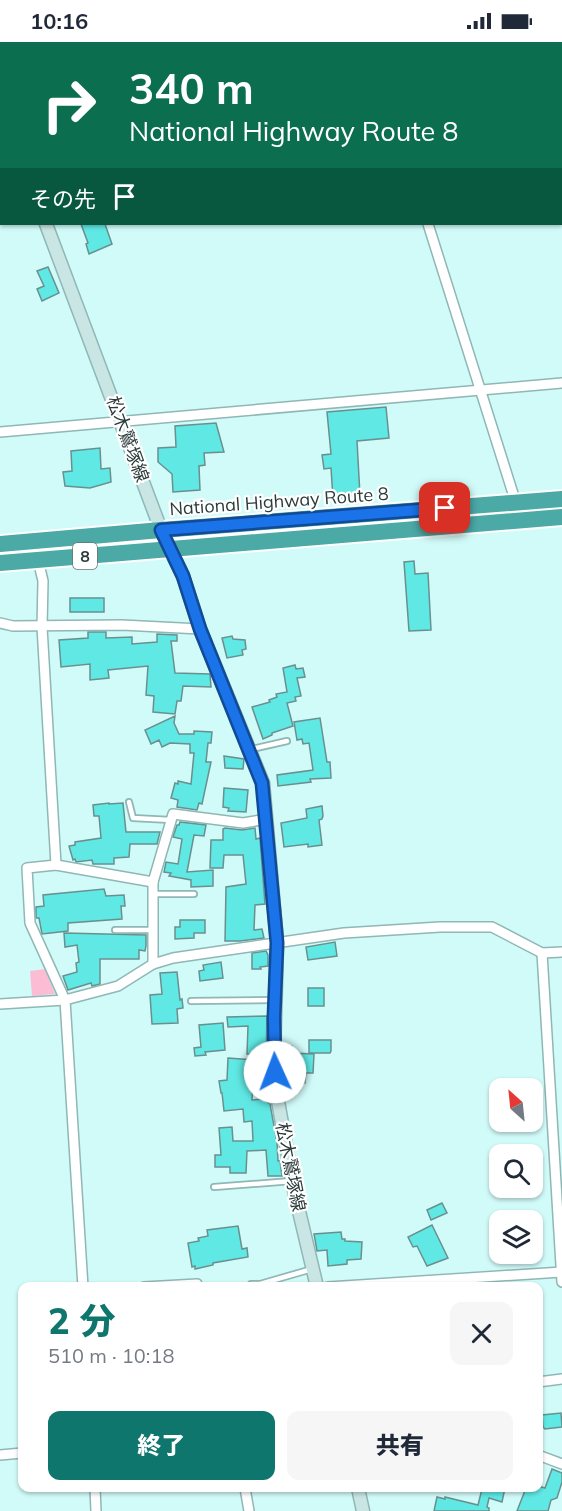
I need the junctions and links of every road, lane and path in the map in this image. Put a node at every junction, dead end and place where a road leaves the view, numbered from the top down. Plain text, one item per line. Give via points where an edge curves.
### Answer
1 (46, 225) edge
2 (428, 225) edge
3 (562, 382) edge
4 (479, 390) junction
5 (122, 421) junction
6 (0, 432) edge
7 (562, 499) edge
8 (516, 502) junction
9 (562, 517) edge
10 (161, 530) junction
11 (0, 544) edge
12 (170, 548) junction
13 (38, 560) junction
14 (0, 563) edge
15 (0, 623) edge
16 (42, 627) junction
17 (200, 629) junction
18 (287, 741) dead end
19 (249, 749) junction
20 (129, 802) dead end
21 (267, 819) junction
22 (171, 820) junction
23 (56, 865) junction
24 (153, 882) junction
25 (154, 894) junction
26 (194, 894) dead end
27 (115, 930) dead end
28 (153, 930) junction
29 (277, 943) junction
30 (562, 952) edge
31 (542, 954) junction
32 (153, 964) junction
33 (65, 1000) junction
34 (191, 1000) dead end
35 (275, 1000) junction
36 (0, 1004) edge
37 (293, 1180) junction
38 (214, 1187) dead end
39 (313, 1269) junction
40 (562, 1272) edge
41 (83, 1282) edge
42 (267, 1282) edge
43 (316, 1282) edge
44 (406, 1282) edge
45 (562, 1282) edge
46 (562, 1379) edge
47 (543, 1381) edge
48 (18, 1453) edge
49 (0, 1455) edge
50 (543, 1457) edge
51 (562, 1464) edge
52 (94, 1492) edge
53 (246, 1492) edge
54 (359, 1492) edge
55 (96, 1511) edge
56 (249, 1511) edge
57 (363, 1511) edge

1 - 5 main road, 松木鷲塚線
2 - 4 street
3 - 4 street
4 - 5 street
4 - 8 street
5 - 6 street
5 - 10 main road, 松木鷲塚線
7 - 8 highway, National Highway Route 8 / 8
8 - 10 highway, National Highway Route 8 / 8
9 - 12 highway, National Highway Route 8 / 8
10 - 11 highway, National Highway Route 8 / 8
10 - 12 main road, 松木鷲塚線
12 - 13 highway, National Highway Route 8 / 8
12 - 17 main road, 松木鷲塚線
13 - 14 highway, National Highway Route 8 / 8
13 - 16 street via 43,581
15 - 16 street
16 - 17 street via 122,625
16 - 23 street
17 - 19 main road, 松木鷲塚線
18 - 19 lane
19 - 21 main road, 松木鷲塚線 via 262,783
20 - 22 lane via 133,818
21 - 22 street via 243,823 173,814
21 - 29 main road, 松木鷲塚線
22 - 24 street
23 - 24 street
23 - 33 street via 27,868 30,923
24 - 25 street
25 - 26 lane
25 - 28 street
27 - 28 lane
28 - 32 street
29 - 31 street via 344,933 492,927
29 - 32 street
29 - 35 main road, 松木鷲塚線
30 - 31 street
31 - 40 street
32 - 33 street via 118,986
33 - 36 street
33 - 41 street
34 - 35 lane
35 - 37 main road, 松木鷲塚線 via 276,1090
37 - 38 lane
37 - 39 main road, 松木鷲塚線
39 - 42 lane
39 - 43 main road, 松木鷲塚線
40 - 44 street
40 - 45 street
46 - 47 street
48 - 49 street
50 - 51 street
52 - 55 street
53 - 56 street
54 - 57 main road

